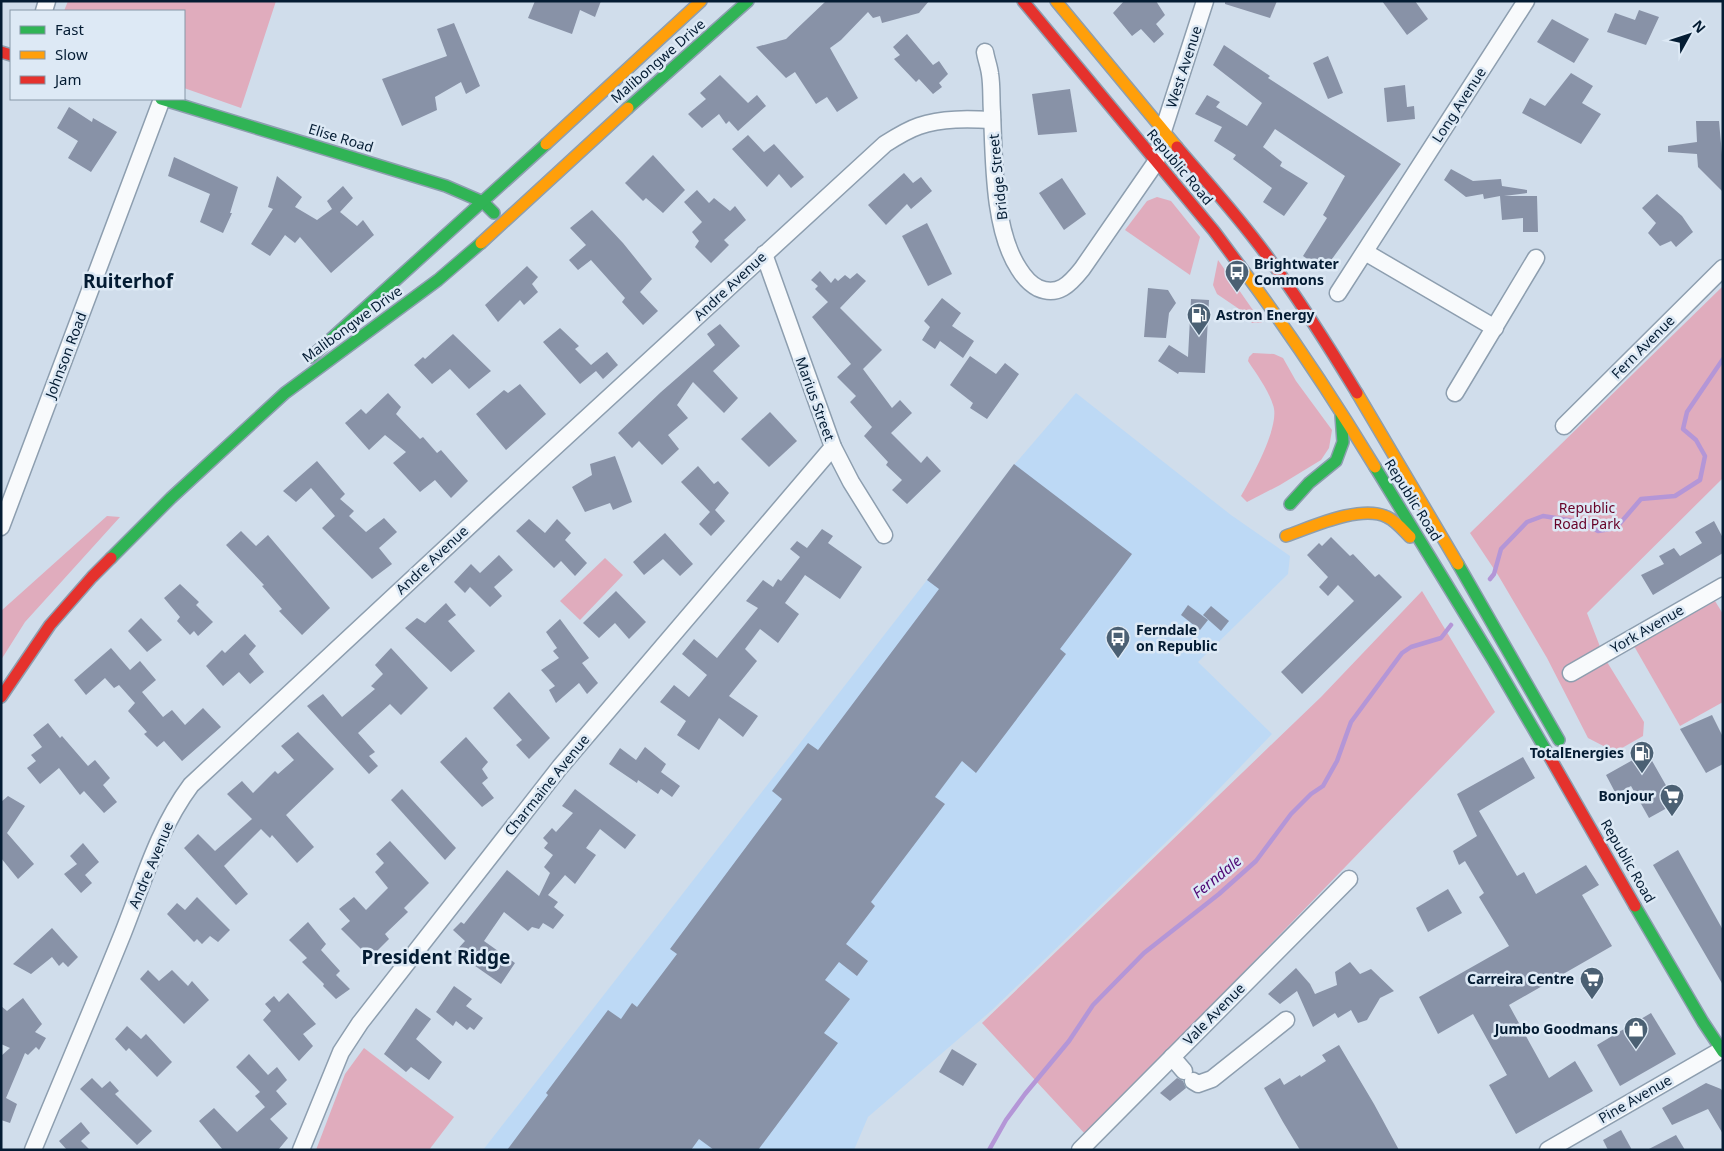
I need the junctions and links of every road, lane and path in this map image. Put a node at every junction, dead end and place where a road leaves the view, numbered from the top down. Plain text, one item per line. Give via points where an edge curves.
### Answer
1 (701, 1) edge
2 (748, 1) edge
3 (1023, 1) edge
4 (1056, 1) edge
5 (1204, 1) edge
6 (1526, 1) edge
7 (985, 52) dead end
8 (161, 100) edge
9 (164, 100) edge
10 (992, 120) junction
11 (1163, 131) junction
12 (1156, 162) junction
13 (483, 202) junction
14 (504, 223) junction
15 (1365, 252) junction
16 (764, 254) junction
17 (1536, 258) dead end
18 (1723, 268) edge
19 (1338, 293) dead end
20 (1495, 328) junction
21 (1455, 393) dead end
22 (1340, 414) junction
23 (1564, 426) dead end
24 (833, 447) junction
25 (1290, 504) dead end
26 (1, 527) edge
27 (884, 535) dead end
28 (1286, 536) dead end
29 (1439, 571) junction
30 (1723, 586) edge
31 (1571, 673) dead end
32 (1, 684) edge
33 (1, 697) edge
34 (1563, 746) dead end
35 (1349, 878) dead end
36 (1286, 1020) dead end
37 (1722, 1050) edge
38 (1172, 1057) junction
39 (33, 1150) edge
40 (301, 1150) edge
41 (1080, 1150) edge
42 (1548, 1150) edge

1 - 13 main road, Malibongwe Drive
2 - 14 main road, Malibongwe Drive
3 - 12 main road, Republic Road
4 - 11 main road, Republic Road
5 - 11 street, West Avenue
6 - 15 street, Long Avenue
7 - 10 street, Bridge Street via 990,75
8 - 26 street, Johnson Road
9 - 13 main road, Elise Road via 446,186
10 - 12 street, Bridge Street via 995,175 1005,236 1024,277 1033,286 1047,292 1072,282
10 - 16 street, Andre Avenue via 937,122 902,133 885,144
11 - 12 street, West Avenue
11 - 34 main road, Republic Road via 1265,252 1311,320 1390,447
12 - 22 main road, Republic Road via 1201,214 1262,295
13 - 14 main road, Elise Road
13 - 32 main road, Malibongwe Drive via 301,366 108,548 44,621
14 - 33 main road, Malibongwe Drive via 438,280 286,393 178,491 113,555 56,618
15 - 19 street, Long Avenue
15 - 20 street
16 - 24 street, Marius Street
16 - 39 street, Andre Avenue via 191,785 154,850
17 - 20 street
18 - 23 street, Fern Avenue
20 - 21 street
22 - 25 main road via 1343,442 1336,460
22 - 29 main road, Republic Road
24 - 27 street, Marius Street
24 - 40 street, Charmaine Avenue via 560,767 360,1023 341,1052
28 - 29 main road via 1354,515 1384,516 1402,528
29 - 37 main road, Republic Road
30 - 31 street, York Avenue
35 - 38 street, Vale Avenue
36 - 38 street via 1212,1079 1198,1084
37 - 42 street, Pine Avenue
38 - 41 street, Vale Avenue

